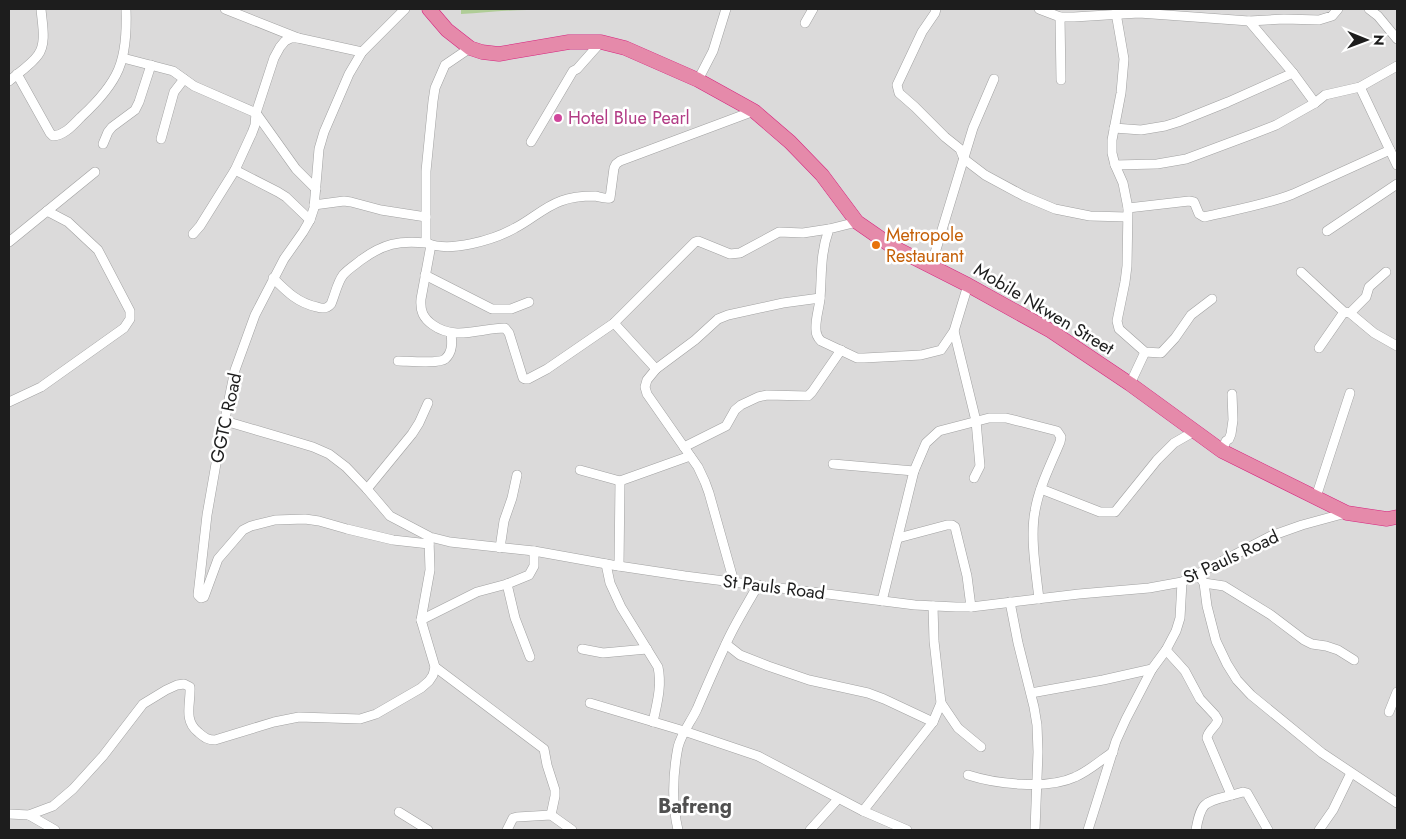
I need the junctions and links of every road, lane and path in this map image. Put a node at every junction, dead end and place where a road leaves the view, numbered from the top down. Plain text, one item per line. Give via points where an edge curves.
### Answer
1 (41, 9) edge
2 (126, 9) edge
3 (225, 9) edge
4 (405, 9) edge
5 (429, 9) edge
6 (726, 9) edge
7 (813, 9) edge
8 (936, 9) edge
9 (1039, 9) edge
10 (1217, 9) edge
11 (1338, 9) edge
12 (1369, 9) edge
13 (1116, 13) junction
14 (1060, 17) junction
15 (1216, 19) junction
16 (1249, 21) junction
17 (805, 23) dead end
18 (298, 38) junction
19 (1397, 39) edge
20 (601, 42) junction
21 (470, 48) junction
22 (362, 52) junction
23 (123, 58) junction
24 (151, 64) junction
25 (1397, 66) edge
26 (1293, 73) junction
27 (18, 74) junction
28 (184, 79) junction
29 (994, 79) dead end
30 (698, 80) junction
31 (1061, 80) dead end
32 (9, 81) edge
33 (1360, 87) junction
34 (1315, 103) junction
35 (754, 111) junction
36 (256, 113) junction
37 (1114, 128) junction
38 (161, 140) dead end
39 (531, 142) dead end
40 (103, 144) dead end
41 (1390, 150) junction
42 (964, 159) junction
43 (1115, 165) junction
44 (1397, 165) edge
45 (235, 170) junction
46 (95, 172) dead end
47 (1397, 184) edge
48 (316, 189) junction
49 (314, 204) junction
50 (47, 210) junction
51 (1128, 213) junction
52 (426, 217) junction
53 (310, 220) junction
54 (857, 222) junction
55 (830, 229) junction
56 (1327, 230) dead end
57 (193, 234) dead end
58 (9, 242) edge
59 (429, 244) junction
60 (931, 266) junction
61 (1301, 272) dead end
62 (1386, 272) dead end
63 (425, 275) junction
64 (273, 278) junction
65 (968, 285) junction
66 (820, 298) junction
67 (1212, 299) dead end
68 (529, 302) dead end
69 (1347, 312) junction
70 (614, 323) junction
71 (954, 331) junction
72 (451, 333) junction
73 (1397, 346) edge
74 (1319, 348) dead end
75 (840, 350) junction
76 (1145, 352) junction
77 (398, 361) dead end
78 (656, 369) junction
79 (1130, 384) junction
80 (1350, 393) dead end
81 (1232, 394) dead end
82 (9, 402) edge
83 (428, 403) dead end
84 (976, 420) junction
85 (225, 421) junction
86 (1194, 431) junction
87 (684, 447) junction
88 (1222, 451) junction
89 (690, 456) junction
90 (833, 464) dead end
91 (580, 470) dead end
92 (914, 471) junction
93 (517, 475) dead end
94 (974, 478) dead end
95 (620, 481) junction
96 (367, 489) junction
97 (1041, 489) junction
98 (1316, 497) junction
99 (1347, 512) junction
100 (1394, 518) edge
101 (898, 538) junction
102 (430, 540) junction
103 (500, 548) junction
104 (534, 551) junction
105 (606, 564) junction
106 (619, 566) junction
107 (1198, 574) junction
108 (734, 582) junction
109 (1182, 582) junction
110 (1204, 583) junction
111 (507, 584) junction
112 (758, 585) junction
113 (1039, 599) junction
114 (882, 601) junction
115 (1010, 602) junction
116 (933, 606) junction
117 (971, 607) junction
118 (421, 620) junction
119 (726, 644) junction
120 (647, 648) junction
121 (582, 649) dead end
122 (1166, 650) junction
123 (530, 657) dead end
124 (1354, 660) dead end
125 (435, 667) junction
126 (1152, 669) junction
127 (1397, 692) edge
128 (1031, 693) junction
129 (590, 703) dead end
130 (941, 703) junction
131 (1390, 712) dead end
132 (654, 722) junction
133 (933, 722) junction
134 (684, 731) junction
135 (981, 747) dead end
136 (1113, 752) junction
137 (1351, 773) junction
138 (968, 775) dead end
139 (1038, 785) junction
140 (1232, 795) junction
141 (838, 799) junction
142 (1397, 803) edge
143 (863, 811) junction
144 (399, 812) dead end
145 (9, 814) edge
146 (551, 814) junction
147 (29, 815) junction
148 (55, 830) edge
149 (428, 830) edge
150 (507, 830) edge
151 (572, 830) edge
152 (678, 830) edge
153 (810, 830) edge
154 (906, 830) edge
155 (1035, 830) edge
156 (1088, 830) edge
157 (1196, 830) edge
158 (1268, 830) edge
159 (1319, 830) edge

1 - 27 street via 41,49 38,56
2 - 23 street
3 - 18 street
4 - 22 street, GGTC Road
5 - 21 highway, Mobile Nkwen Street via 447,30
6 - 30 street via 713,51
7 - 17 street
8 - 42 street via 896,85 899,93 960,149
9 - 14 street
10 - 15 street
11 - 16 street via 1332,16 1319,20
12 - 19 street
13 - 14 street
13 - 15 street
13 - 37 street via 1124,59
14 - 31 street
15 - 16 street
16 - 26 street
18 - 22 street
18 - 36 street via 291,38 280,47
20 - 21 highway, Mobile Nkwen Street via 569,42 499,54
20 - 30 highway, Mobile Nkwen Street via 625,48
20 - 39 street via 573,71
21 - 52 street via 445,65 435,88 426,171
22 - 48 street, GGTC Road via 324,132 319,149
23 - 24 street
23 - 27 street via 106,91 59,136 50,134
24 - 28 street via 173,71
24 - 40 street via 135,110 112,127
25 - 33 street
26 - 34 street
26 - 37 street via 1178,122 1142,130
27 - 32 street
28 - 36 street
28 - 38 street via 174,92
29 - 42 street
30 - 35 highway, Mobile Nkwen Street
33 - 34 street via 1325,96
33 - 41 street
34 - 43 street via 1269,128 1186,159 1157,164
35 - 54 highway, Mobile Nkwen Street via 822,175
35 - 59 street via 620,161 614,168 610,198 589,196 562,201 514,229 482,241 446,247
36 - 45 street via 255,124
36 - 48 street via 296,169
37 - 43 street via 1112,153
41 - 44 street
41 - 51 street via 1284,198 1242,209 1204,217 1190,200
42 - 51 street via 985,175 1055,209 1090,216
42 - 60 street
43 - 51 street via 1123,183
45 - 53 street via 286,197
45 - 57 street
46 - 50 street
47 - 56 street
48 - 49 street, GGTC Road
49 - 52 street via 344,201
49 - 53 street, GGTC Road
50 - 58 street
50 - 82 street via 68,222 98,250 130,311 130,319 124,328 41,387
51 - 76 street via 1126,282 1116,321 1120,329
52 - 59 street
53 - 64 street, GGTC Road
54 - 55 street
54 - 60 highway, Mobile Nkwen Street via 893,247
55 - 66 street via 824,243
55 - 70 street via 780,232 735,254 695,242
59 - 63 street
59 - 64 street via 396,243 372,252 342,277 331,304 326,308 308,306 299,301
60 - 65 highway, Mobile Nkwen Street
61 - 69 street
62 - 69 street via 1369,287 1366,297
63 - 68 street via 492,309 511,309
63 - 72 street via 420,298 423,316 435,327
64 - 85 street, GGTC Road via 255,315 235,370
65 - 71 street
65 - 79 highway, Mobile Nkwen Street via 1051,331
66 - 75 street via 818,337
66 - 78 street via 783,303 718,319
67 - 76 street via 1191,315 1161,352
69 - 73 street
69 - 74 street
70 - 72 street via 547,370 528,379 523,378 505,328
70 - 78 street
71 - 75 street via 941,350 920,355 857,358
71 - 84 street
72 - 77 street via 451,349 445,359 434,362
75 - 87 street via 808,396 758,397 735,410 726,426
76 - 79 street
78 - 87 street via 647,380 647,394
79 - 86 highway, Mobile Nkwen Street
80 - 98 street
81 - 88 street via 1234,420
83 - 96 street via 412,434
84 - 92 street via 939,431 926,443
84 - 94 street via 980,466
84 - 97 street via 1006,418 1056,431 1060,442
85 - 96 street, St Pauls Road via 329,454
85 - 102 street, GGTC Road via 207,515 198,595 201,598 208,591 222,554 243,530 251,526 275,520 305,519 393,540
86 - 88 highway, Mobile Nkwen Street
86 - 97 street via 1174,443 1157,460 1114,512 1100,512
87 - 89 street
88 - 98 highway, Mobile Nkwen Street
89 - 95 street
89 - 108 street via 710,493
90 - 92 street
91 - 95 street
92 - 101 street
93 - 103 street
95 - 106 street
96 - 102 street, St Pauls Road via 390,516
97 - 113 street via 1034,512
98 - 99 highway, Mobile Nkwen Street
99 - 100 highway, Mobile Nkwen Street
99 - 107 street, St Pauls Road via 1271,536
101 - 114 street
101 - 117 street via 947,525 955,527
102 - 103 street, St Pauls Road
102 - 118 street via 430,570
103 - 104 street, St Pauls Road
104 - 105 street, St Pauls Road
104 - 111 street via 534,566 529,575
105 - 106 street, St Pauls Road
105 - 120 street via 621,607
106 - 108 street, St Pauls Road
107 - 109 street, St Pauls Road
107 - 110 street
108 - 112 street, St Pauls Road
109 - 113 street, St Pauls Road
109 - 122 street via 1180,618
110 - 124 street via 1224,586 1304,640 1338,650
110 - 137 street via 1216,642 1237,680 1285,723
111 - 118 street via 477,592
111 - 123 street via 515,618
112 - 114 street, St Pauls Road
112 - 119 street
113 - 115 street, St Pauls Road
114 - 116 street, St Pauls Road
115 - 117 street, St Pauls Road
115 - 128 street
116 - 117 street, St Pauls Road
116 - 130 street
118 - 125 street
119 - 133 street via 740,655 775,669 868,693
119 - 134 street
120 - 121 street via 603,653
120 - 132 street via 660,677
122 - 126 street
122 - 140 street via 1185,671 1200,699 1218,720 1207,738
125 - 146 street via 544,749 554,790
125 - 147 street via 433,675 421,688 376,714 360,719 283,719 215,740 206,740 194,730 189,720 190,687 177,685 143,704 103,756 53,806
126 - 128 street
126 - 136 street
127 - 131 street
128 - 139 street via 1037,725
129 - 132 street
130 - 133 street
130 - 135 street via 958,728
132 - 134 street
133 - 143 street
134 - 141 street via 758,756
134 - 152 street via 679,745 675,783
136 - 139 street via 1075,777
136 - 156 street
137 - 142 street
137 - 159 street
138 - 139 street
139 - 155 street
140 - 157 street via 1204,804
140 - 158 street via 1247,793
141 - 143 street
141 - 153 street
143 - 154 street
144 - 149 street
145 - 147 street
146 - 150 street via 513,818
146 - 151 street
147 - 148 street

